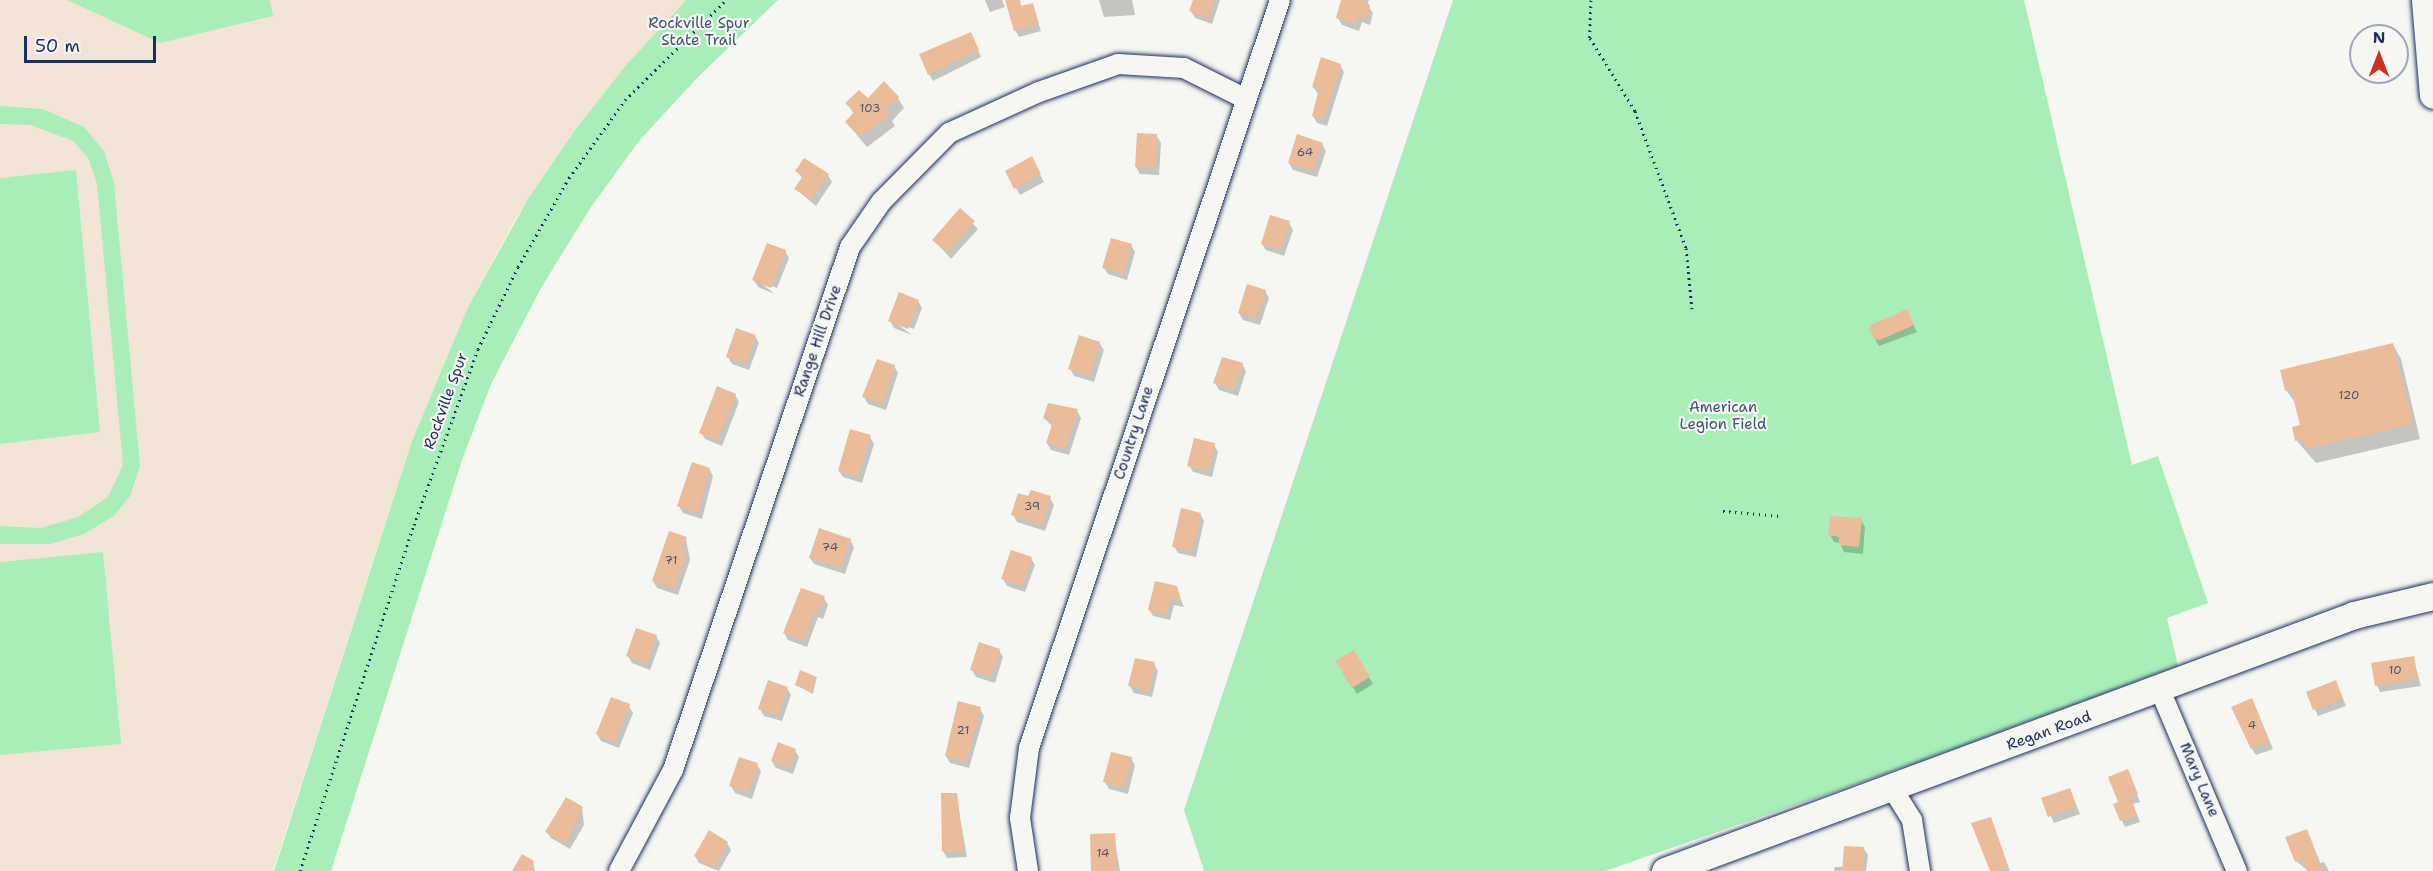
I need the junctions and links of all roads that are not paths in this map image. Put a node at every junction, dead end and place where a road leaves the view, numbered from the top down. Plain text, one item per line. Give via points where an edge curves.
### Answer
1 (1280, 0) edge
2 (2425, 0) edge
3 (2433, 95) edge
4 (1244, 98) junction
5 (2433, 596) edge
6 (2160, 690) junction
7 (1893, 789) junction
8 (619, 871) edge
9 (1028, 871) edge
10 (1665, 871) edge
11 (1920, 871) edge
12 (2237, 871) edge

1 - 4 street, Country Lane
2 - 3 street
4 - 8 street, Range Hill Drive via 1184,68 1118,64 1039,92 949,133 881,202 850,247 673,770
4 - 9 street, Country Lane via 1029,748 1020,818
5 - 6 street, Regan Road via 2354,615
6 - 7 street, Regan Road
6 - 12 street, Mary Lane
7 - 10 street, Regan Road
7 - 11 street via 1912,820

